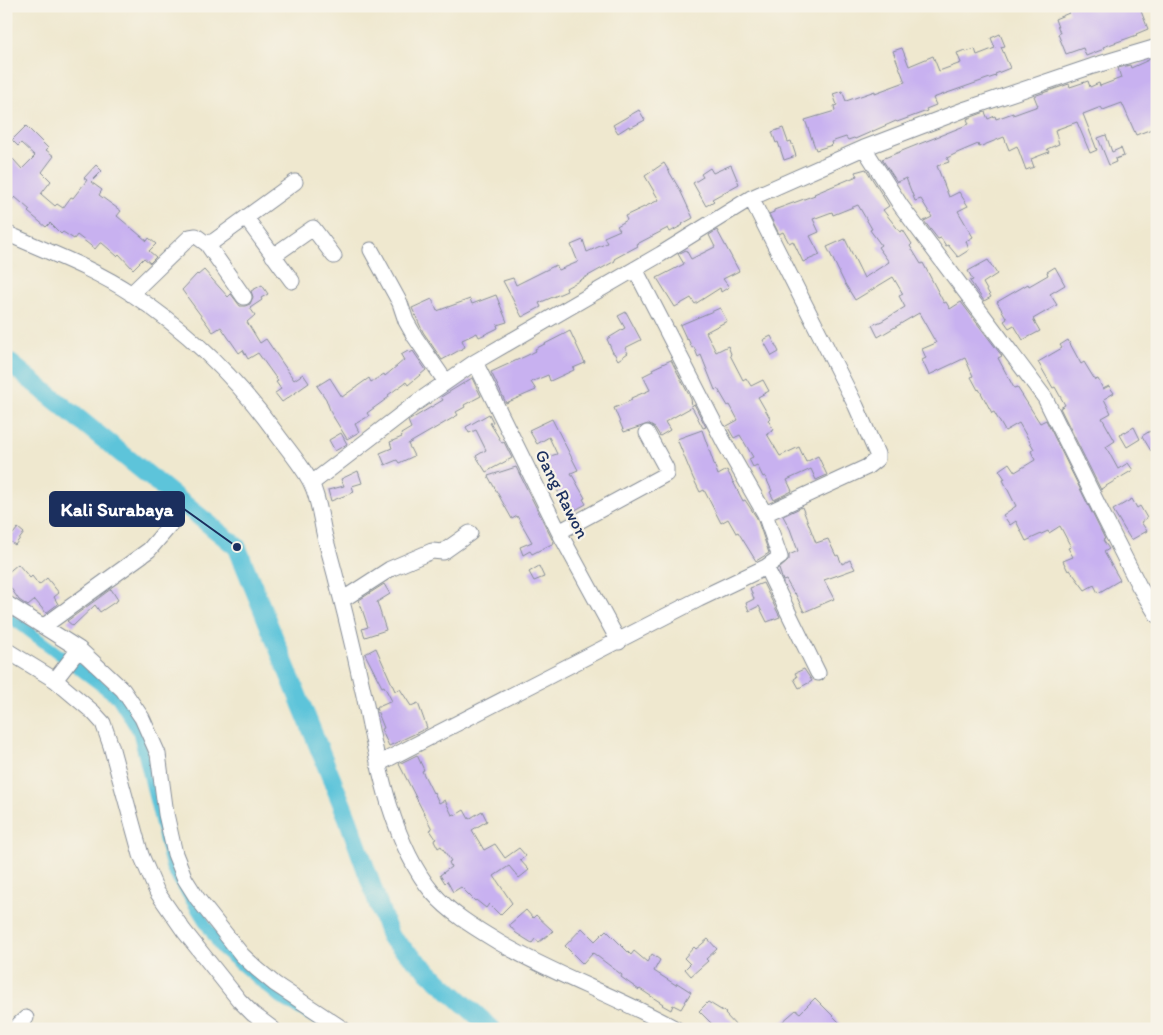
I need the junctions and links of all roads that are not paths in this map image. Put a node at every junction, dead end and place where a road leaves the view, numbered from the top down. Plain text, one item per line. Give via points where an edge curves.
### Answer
1 (1157, 47) edge
2 (864, 148) junction
3 (295, 182) dead end
4 (751, 198) junction
5 (246, 218) junction
6 (6, 233) edge
7 (207, 244) junction
8 (372, 250) dead end
9 (273, 256) junction
10 (334, 256) dead end
11 (635, 269) junction
12 (292, 282) dead end
13 (131, 294) junction
14 (244, 297) dead end
15 (475, 362) junction
16 (446, 382) junction
17 (647, 433) dead end
18 (312, 483) junction
19 (765, 514) junction
20 (172, 523) dead end
21 (559, 532) junction
22 (470, 533) dead end
23 (766, 567) junction
24 (342, 600) junction
25 (6, 603) edge
26 (1157, 615) edge
27 (44, 626) junction
28 (618, 642) junction
29 (6, 650) edge
30 (76, 653) junction
31 (818, 673) dead end
32 (57, 678) junction
33 (378, 764) junction
34 (26, 1018) dead end
35 (14, 1029) edge
36 (273, 1029) edge
37 (343, 1029) edge
38 (676, 1029) edge

1 - 2 street via 976,106
2 - 4 street
2 - 26 street via 901,206 1045,398 1130,569
3 - 5 street
4 - 11 street
4 - 19 street via 877,454 877,459 867,467
5 - 7 street
5 - 9 street
6 - 13 street
7 - 13 street via 196,236 190,237
7 - 14 street
8 - 16 street via 406,321
9 - 10 street via 313,228
9 - 12 street
11 - 15 street
11 - 19 street via 725,444
13 - 18 street via 171,323 227,373
15 - 16 street
15 - 21 street, Gang Rawon
16 - 18 street
17 - 21 street via 666,468 666,474
18 - 24 street
19 - 23 street via 780,557
20 - 27 street via 149,550
21 - 28 street, Gang Rawon
22 - 24 street via 443,552 432,551 390,569
23 - 28 street
23 - 31 street
24 - 33 street
25 - 27 street
27 - 30 street
28 - 33 street
29 - 32 street
30 - 32 street
30 - 37 street via 119,686 142,718 158,754 175,854 197,898 242,955 262,973
32 - 36 street via 103,723 138,847 156,892 239,1000
33 - 38 street via 408,853 421,876 444,904 475,928 531,961
34 - 35 street

